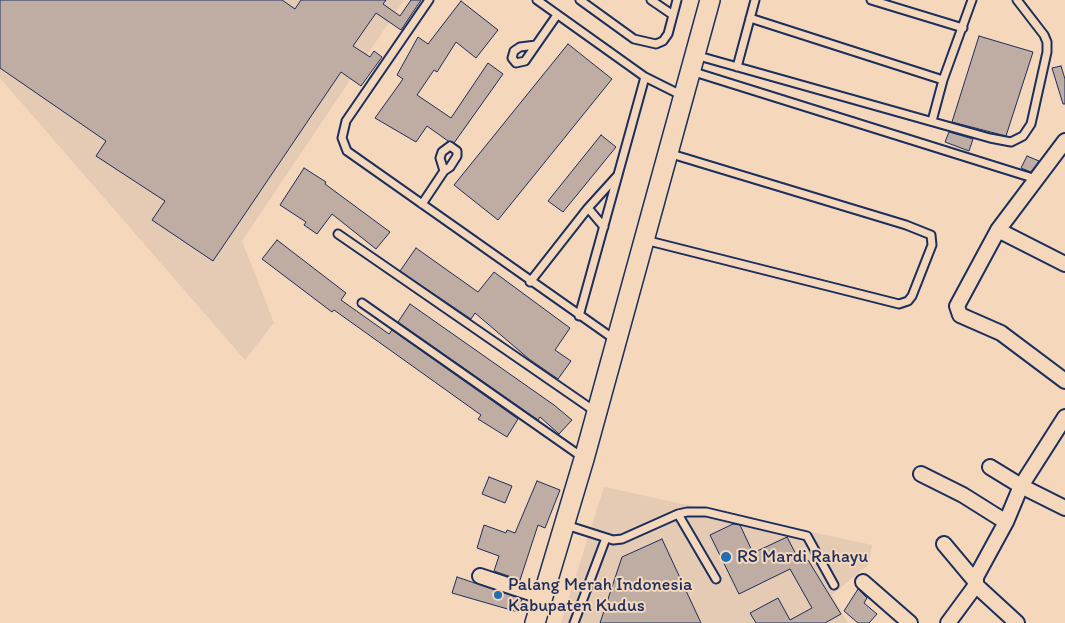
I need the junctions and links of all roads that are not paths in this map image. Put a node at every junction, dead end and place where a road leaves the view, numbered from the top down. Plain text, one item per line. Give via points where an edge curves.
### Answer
1 (429, 0) edge
2 (537, 0) edge
3 (580, 0) edge
4 (651, 0) edge
5 (677, 0) edge
6 (710, 0) edge
7 (755, 0) edge
8 (871, 0) edge
9 (972, 0) edge
10 (1017, 0) edge
11 (557, 15) junction
12 (673, 15) junction
13 (750, 18) junction
14 (963, 28) junction
15 (536, 45) dead end
16 (693, 63) junction
17 (737, 66) junction
18 (645, 78) junction
19 (944, 80) junction
20 (683, 96) junction
21 (932, 121) junction
22 (1065, 141) edge
23 (668, 152) junction
24 (444, 170) dead end
25 (619, 174) junction
26 (1036, 179) junction
27 (422, 204) junction
28 (588, 208) junction
29 (604, 227) junction
30 (998, 230) junction
31 (338, 234) dead end
32 (644, 240) junction
33 (1065, 264) edge
34 (530, 282) junction
35 (362, 303) dead end
36 (579, 316) junction
37 (616, 340) junction
38 (1065, 381) edge
39 (596, 413) junction
40 (1065, 417) edge
41 (584, 459) junction
42 (990, 467) dead end
43 (921, 474) dead end
44 (1021, 486) junction
45 (1065, 508) edge
46 (678, 514) junction
47 (1006, 522) junction
48 (565, 525) junction
49 (606, 538) junction
50 (944, 544) dead end
51 (480, 576) dead end
52 (716, 579) dead end
53 (863, 582) dead end
54 (976, 583) junction
55 (834, 584) dead end
56 (543, 597) junction
57 (535, 623) edge
58 (574, 623) edge
59 (910, 623) edge
60 (948, 623) edge
61 (1018, 623) edge

1 - 27 lane via 346,121 342,138 347,151
2 - 11 lane
3 - 12 lane via 634,39 648,43 663,41
4 - 12 lane
5 - 12 lane
6 - 16 main road
7 - 13 lane
8 - 14 lane
9 - 14 lane
10 - 21 lane via 1047,42 1048,52 1040,92 1027,131 1017,141 1005,141
11 - 15 lane
11 - 18 lane
13 - 17 lane
13 - 19 lane
14 - 19 lane
16 - 17 lane
16 - 20 main road
16 - 26 lane
17 - 21 lane
18 - 20 lane
18 - 25 lane
19 - 21 lane
20 - 23 main road
22 - 26 street
23 - 32 main road
23 - 32 lane via 906,224 932,235 932,245 912,296 899,304
24 - 27 lane
25 - 28 lane
25 - 29 lane
26 - 30 street
27 - 34 lane
28 - 29 lane
28 - 34 lane
29 - 36 lane
30 - 33 street
30 - 38 street via 958,302 957,311 1010,338
31 - 39 lane
32 - 37 main road
34 - 36 lane
35 - 41 lane
36 - 37 lane
37 - 39 main road
39 - 41 main road
40 - 44 street
41 - 48 main road
42 - 44 street
43 - 47 street
44 - 45 street
44 - 47 street
46 - 49 lane via 622,539
46 - 52 lane
46 - 55 lane via 706,512 807,536
47 - 54 street
48 - 49 lane
48 - 56 main road
49 - 58 lane
50 - 54 street
51 - 56 street
53 - 59 street
54 - 60 street
54 - 61 street
56 - 57 main road

